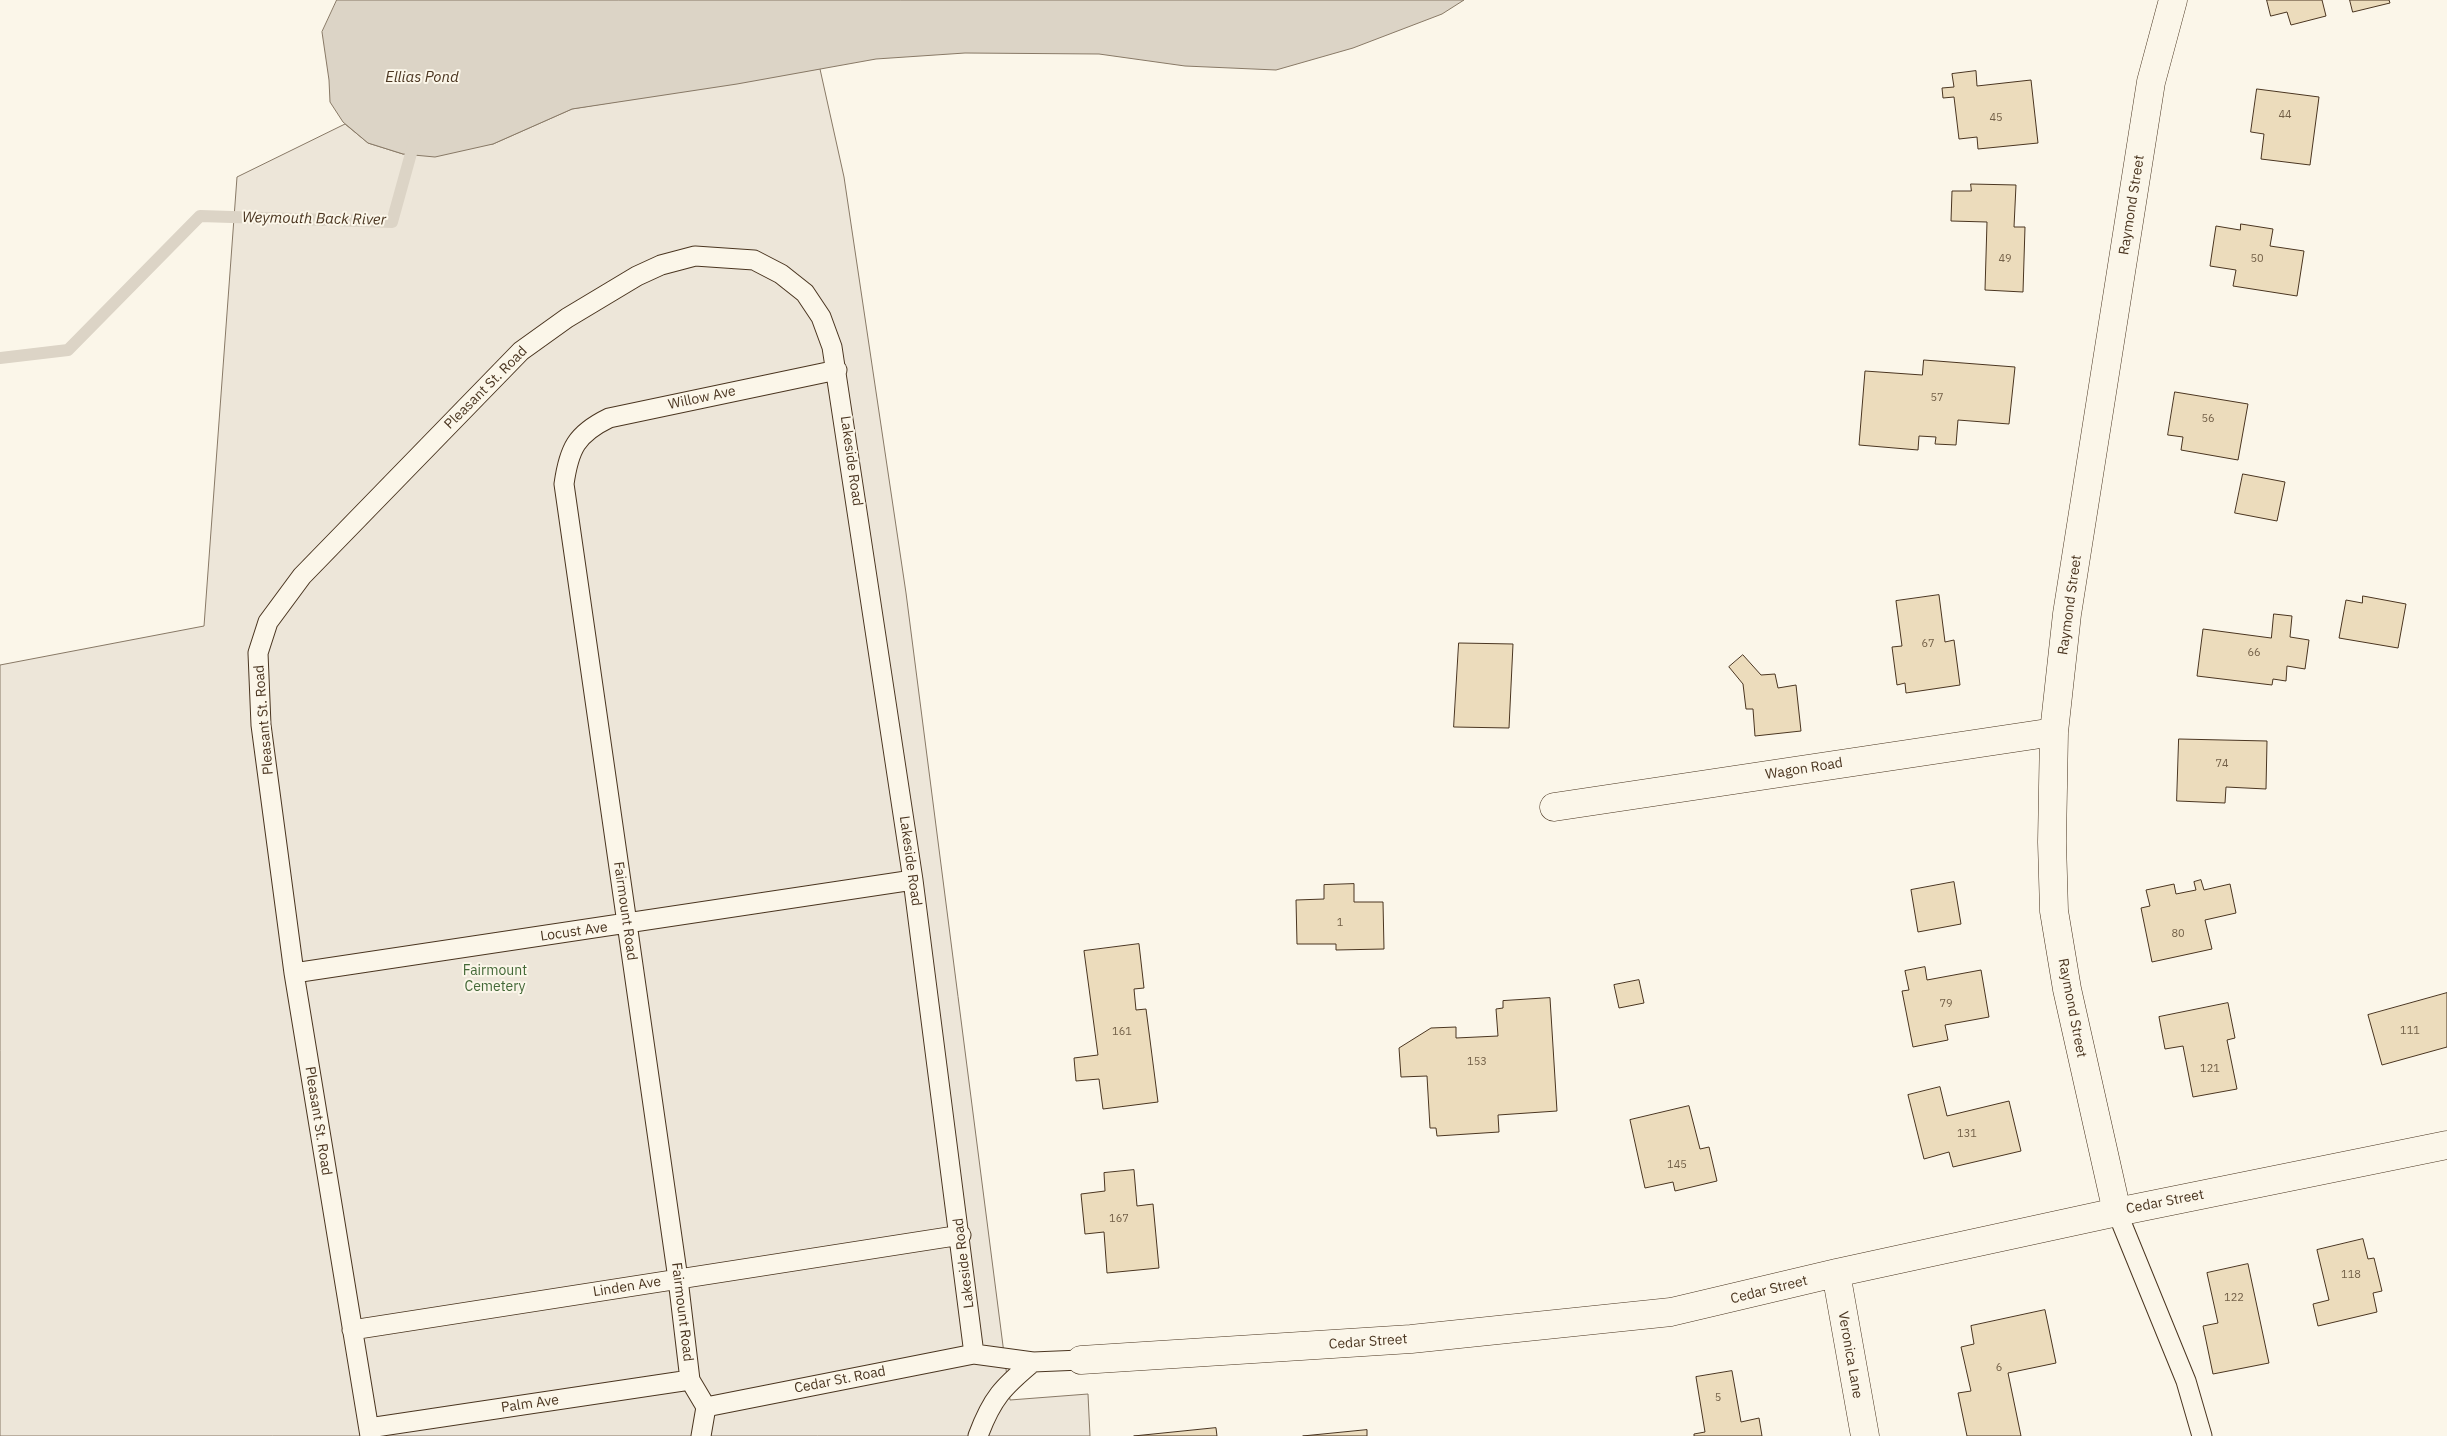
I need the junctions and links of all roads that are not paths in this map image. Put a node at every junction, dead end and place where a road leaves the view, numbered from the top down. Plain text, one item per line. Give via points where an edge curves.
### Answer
1 (2173, 0) edge
2 (837, 370) junction
3 (575, 444) joint
4 (2054, 732) junction
5 (1554, 807) dead end
6 (913, 880) junction
7 (626, 924) junction
8 (294, 973) junction
9 (2447, 1146) edge
10 (2117, 1212) junction
11 (961, 1236) junction
12 (1836, 1273) junction
13 (678, 1279) junction
14 (352, 1330) junction
15 (974, 1354) junction
16 (1081, 1360) joint
17 (1033, 1362) junction
18 (690, 1380) junction
19 (706, 1406) junction
20 (370, 1432) edge
21 (702, 1436) edge
22 (978, 1436) edge
23 (1865, 1436) edge
24 (2202, 1436) edge

1 - 4 street, Raymond Street via 2149,92 2067,614
2 - 3 lane, Willow Ave via 609,418 590,427
2 - 6 lane, Lakeside Road
2 - 8 lane, Pleasant St. Road via 821,317 805,293 781,274 754,260 729,257 695,256 661,265 604,294 521,351 302,576 268,622 258,653 261,725
3 - 7 lane, Fairmount Road via 568,460 564,484
4 - 5 street, Wagon Road
4 - 10 street, Raymond Street via 2054,911 2067,989
6 - 7 lane, Locust Ave
6 - 11 lane, Lakeside Road
7 - 8 lane, Locust Ave
7 - 13 lane, Fairmount Road
8 - 14 lane, Pleasant St. Road
9 - 10 street, Cedar Street
10 - 12 street, Cedar Street
10 - 24 lane via 2186,1381
11 - 13 lane, Linden Ave
11 - 15 lane, Lakeside Road
12 - 16 street, Cedar Street via 1670,1312 1411,1339
12 - 23 street, Veronica Lane
13 - 14 lane, Linden Ave
13 - 18 lane, Fairmount Road
14 - 20 lane, Pleasant St. Road
15 - 17 lane, Cedar St. Road
15 - 19 lane, Cedar St. Road
16 - 17 lane, Cedar St. Road
17 - 22 lane via 1005,1386 986,1414
18 - 19 lane
18 - 20 lane, Palm Ave
19 - 21 lane

